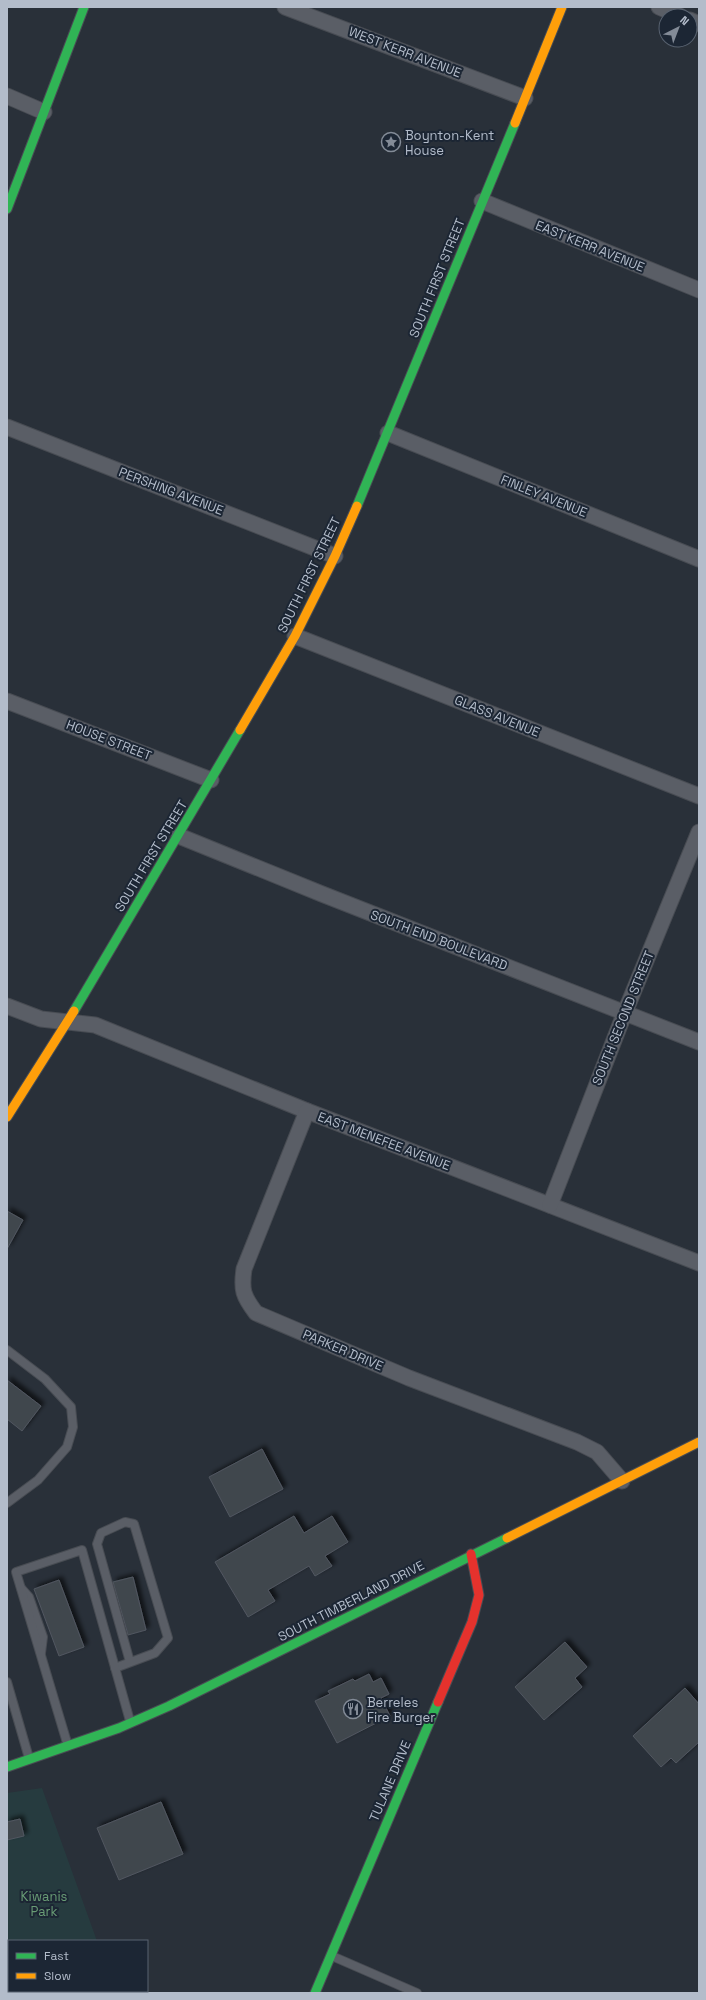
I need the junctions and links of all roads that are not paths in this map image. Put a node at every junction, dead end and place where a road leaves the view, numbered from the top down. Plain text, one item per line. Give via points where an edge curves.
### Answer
1 (84, 7) edge
2 (285, 7) edge
3 (562, 7) edge
4 (7, 96) edge
5 (525, 98) junction
6 (44, 112) junction
7 (482, 201) junction
8 (7, 209) edge
9 (699, 290) edge
10 (7, 427) edge
11 (388, 433) junction
12 (335, 556) junction
13 (699, 559) edge
14 (295, 636) junction
15 (7, 701) edge
16 (211, 780) junction
17 (699, 796) edge
18 (699, 832) edge
19 (179, 836) junction
20 (7, 1006) edge
21 (625, 1012) junction
22 (67, 1022) junction
23 (699, 1042) edge
24 (308, 1111) junction
25 (7, 1117) edge
26 (550, 1204) junction
27 (699, 1263) edge
28 (7, 1350) edge
29 (699, 1442) edge
30 (622, 1481) junction
31 (7, 1503) edge
32 (471, 1554) junction
33 (130, 1662) junction
34 (115, 1668) junction
35 (7, 1682) edge
36 (131, 1723) junction
37 (68, 1747) junction
38 (30, 1760) junction
39 (7, 1767) edge
40 (331, 1956) junction
41 (315, 1993) edge
42 (417, 1993) edge

1 - 6 street
2 - 5 street, WEST KERR AVENUE
3 - 5 street, SOUTH FIRST STREET
4 - 6 street
5 - 7 street, SOUTH FIRST STREET
6 - 8 street
7 - 9 street, EAST KERR AVENUE
7 - 11 street, SOUTH FIRST STREET
10 - 12 street, PERSHING AVENUE
11 - 12 street, SOUTH FIRST STREET
11 - 13 street, FINLEY AVENUE
12 - 14 street, SOUTH FIRST STREET
14 - 16 street, SOUTH FIRST STREET
14 - 17 street, GLASS AVENUE
15 - 16 street, HOUSE STREET
16 - 19 street, SOUTH FIRST STREET
18 - 21 street, SOUTH SECOND STREET
19 - 21 street, SOUTH END BOULEVARD
19 - 22 street, SOUTH FIRST STREET
20 - 22 street, EAST MENEFEE AVENUE via 41,1019
21 - 23 street, SOUTH END BOULEVARD
21 - 26 street, SOUTH SECOND STREET
22 - 24 street, EAST MENEFEE AVENUE via 95,1024
22 - 25 street, SOUTH FIRST STREET
24 - 26 street, EAST MENEFEE AVENUE
24 - 30 street, PARKER DRIVE via 244,1269 241,1287 247,1302 256,1313 409,1378 577,1442 597,1452
26 - 27 street, EAST MENEFEE AVENUE
28 - 31 lane via 45,1379 71,1407 73,1427 67,1447 38,1480
29 - 30 street, SOUTH TIMBERLAND DRIVE
30 - 32 street, SOUTH TIMBERLAND DRIVE
32 - 36 street, SOUTH TIMBERLAND DRIVE
32 - 40 street, TULANE DRIVE via 479,1595 472,1622
33 - 33 lane via 155,1653 168,1638 134,1524 125,1522 101,1533 97,1544
33 - 34 lane
34 - 36 lane
34 - 37 lane via 82,1550 16,1572
35 - 38 lane
36 - 37 street, SOUTH TIMBERLAND DRIVE
37 - 38 street, SOUTH TIMBERLAND DRIVE
38 - 39 street, SOUTH TIMBERLAND DRIVE
40 - 41 street, TULANE DRIVE
40 - 42 lane

